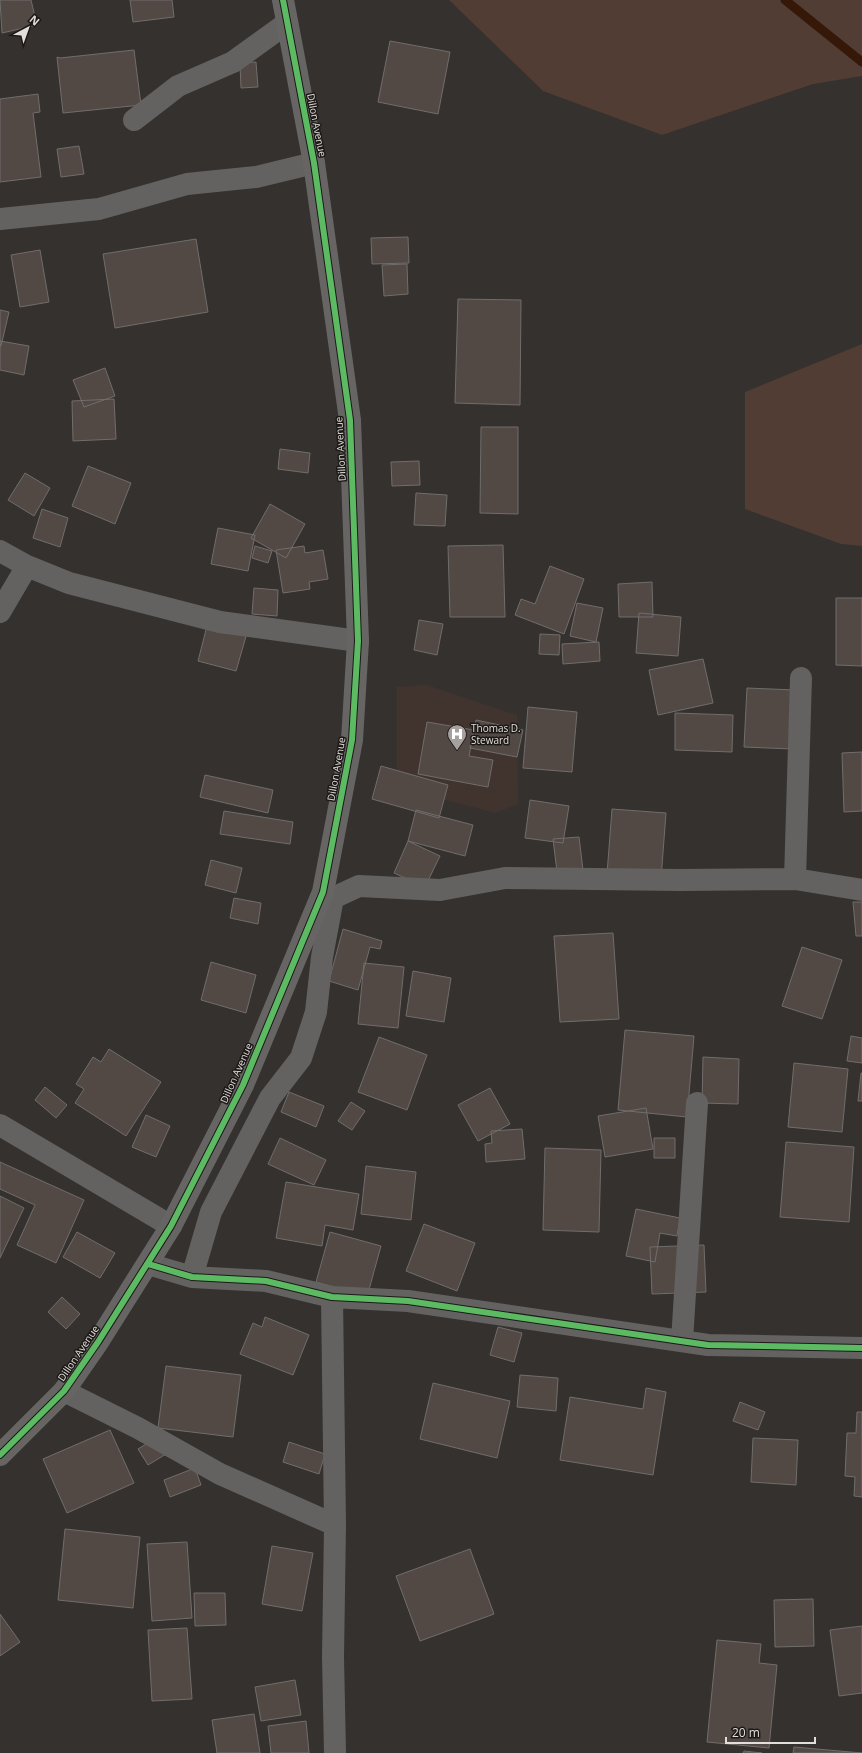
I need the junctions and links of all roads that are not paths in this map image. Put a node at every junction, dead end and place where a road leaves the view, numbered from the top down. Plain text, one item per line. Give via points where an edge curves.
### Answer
1 (283, 0) edge
2 (287, 23) junction
3 (134, 120) dead end
4 (314, 163) junction
5 (0, 219) edge
6 (0, 551) edge
7 (27, 566) junction
8 (0, 612) edge
9 (358, 640) junction
10 (801, 678) dead end
11 (795, 879) junction
12 (862, 890) edge
13 (697, 1103) dead end
14 (0, 1126) edge
15 (171, 1226) junction
16 (148, 1264) junction
17 (192, 1278) junction
18 (332, 1297) junction
19 (682, 1341) junction
20 (862, 1348) edge
21 (64, 1391) junction
22 (0, 1455) edge
23 (335, 1525) junction
24 (335, 1753) edge

1 - 2 street, Dillon Avenue
2 - 3 street via 233,62 178,86
2 - 4 street, Dillon Avenue
4 - 5 street via 256,177 187,184 99,209
4 - 9 street, Dillon Avenue via 350,420
6 - 7 street
7 - 8 street
7 - 9 street via 69,583 220,622
9 - 15 street, Dillon Avenue via 352,740 323,892 243,1084
10 - 11 street
11 - 12 street
11 - 17 street via 505,878 440,890 359,886 333,898 322,957 316,1012 301,1058 270,1098 211,1212
13 - 19 street
14 - 15 street
15 - 16 street, Dillon Avenue
16 - 17 street
16 - 21 street, Dillon Avenue
17 - 18 street via 266,1281
18 - 19 street via 408,1301
18 - 23 street
19 - 20 street via 708,1345
21 - 22 street, Dillon Avenue
21 - 23 street via 138,1428 220,1474
23 - 24 street

